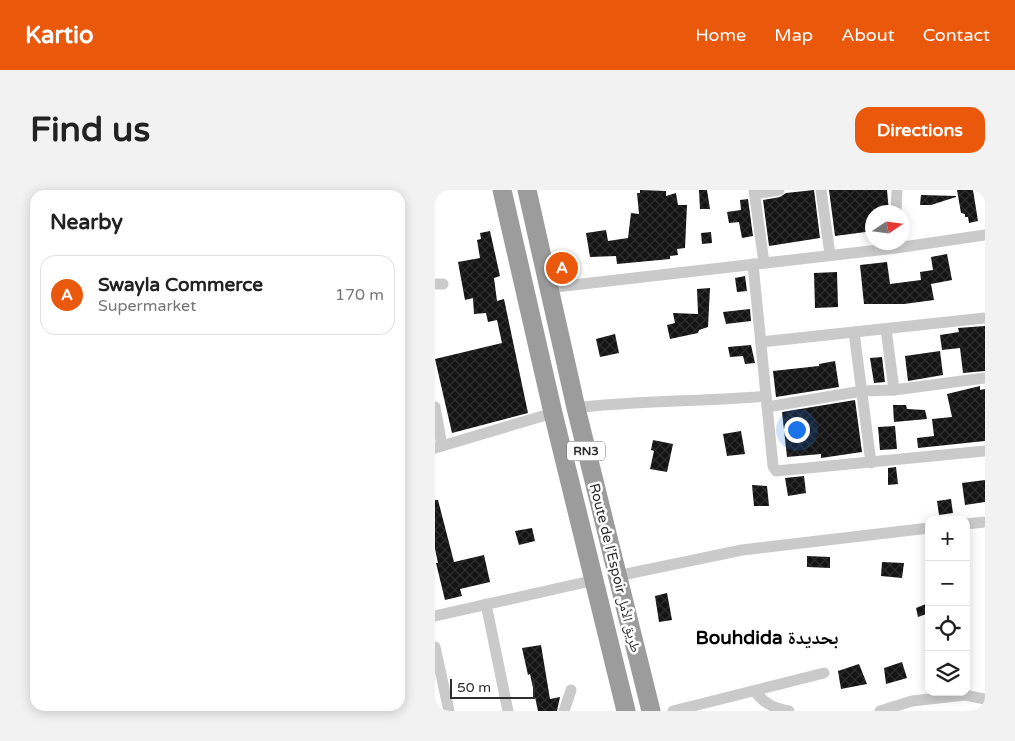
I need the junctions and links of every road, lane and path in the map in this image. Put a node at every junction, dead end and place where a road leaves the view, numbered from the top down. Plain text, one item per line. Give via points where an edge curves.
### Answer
1 (502, 190) edge
2 (527, 190) edge
3 (779, 190) edge
4 (821, 190) edge
5 (897, 190) edge
6 (755, 192) edge
7 (896, 205) edge
8 (985, 235) edge
9 (910, 243) edge
10 (865, 250) edge
11 (830, 255) junction
12 (759, 263) junction
13 (547, 288) junction
14 (985, 318) edge
15 (886, 329) junction
16 (854, 332) junction
17 (761, 342) junction
18 (985, 378) edge
19 (894, 390) junction
20 (862, 391) junction
21 (767, 401) junction
22 (435, 407) edge
23 (576, 408) junction
24 (553, 413) junction
25 (438, 447) edge
26 (985, 451) edge
27 (871, 463) junction
28 (985, 522) edge
29 (970, 524) edge
30 (925, 528) edge
31 (617, 576) junction
32 (595, 580) junction
33 (486, 604) junction
34 (435, 616) edge
35 (435, 648) edge
36 (824, 673) dead end
37 (571, 690) dead end
38 (755, 691) junction
39 (985, 699) edge
40 (449, 711) edge
41 (508, 711) edge
42 (564, 711) edge
43 (626, 711) edge
44 (651, 711) edge
45 (673, 711) edge
46 (789, 711) edge
47 (880, 711) edge

1 - 24 highway, Route de l’Espoir طريق الأمل / RN3
2 - 13 highway, Route de l’Espoir طريق الأمل / RN3
3 - 6 street
4 - 11 street
5 - 7 street
6 - 12 street
8 - 9 street
10 - 11 street
11 - 12 street
12 - 13 street
12 - 17 street
13 - 23 highway, Route de l’Espoir طريق الأمل / RN3
14 - 15 street
15 - 16 street
15 - 19 street
16 - 17 street
16 - 20 street
17 - 21 street
18 - 19 street
19 - 20 street
20 - 21 street
20 - 27 street
21 - 23 street via 619,402
21 - 27 street via 776,470
22 - 25 street
23 - 31 highway, Route de l’Espoir طريق الأمل / RN3
24 - 25 street
24 - 32 highway, Route de l’Espoir طريق الأمل / RN3
26 - 27 street
28 - 29 street
30 - 31 street via 742,550
31 - 44 highway, Route de l’Espoir طريق الأمل / RN3
32 - 33 street
32 - 43 highway, Route de l’Espoir طريق الأمل / RN3
33 - 34 street
33 - 41 street
35 - 40 street
36 - 38 street
37 - 42 street
38 - 45 street
38 - 46 street via 775,708
39 - 47 street via 965,696 912,701

